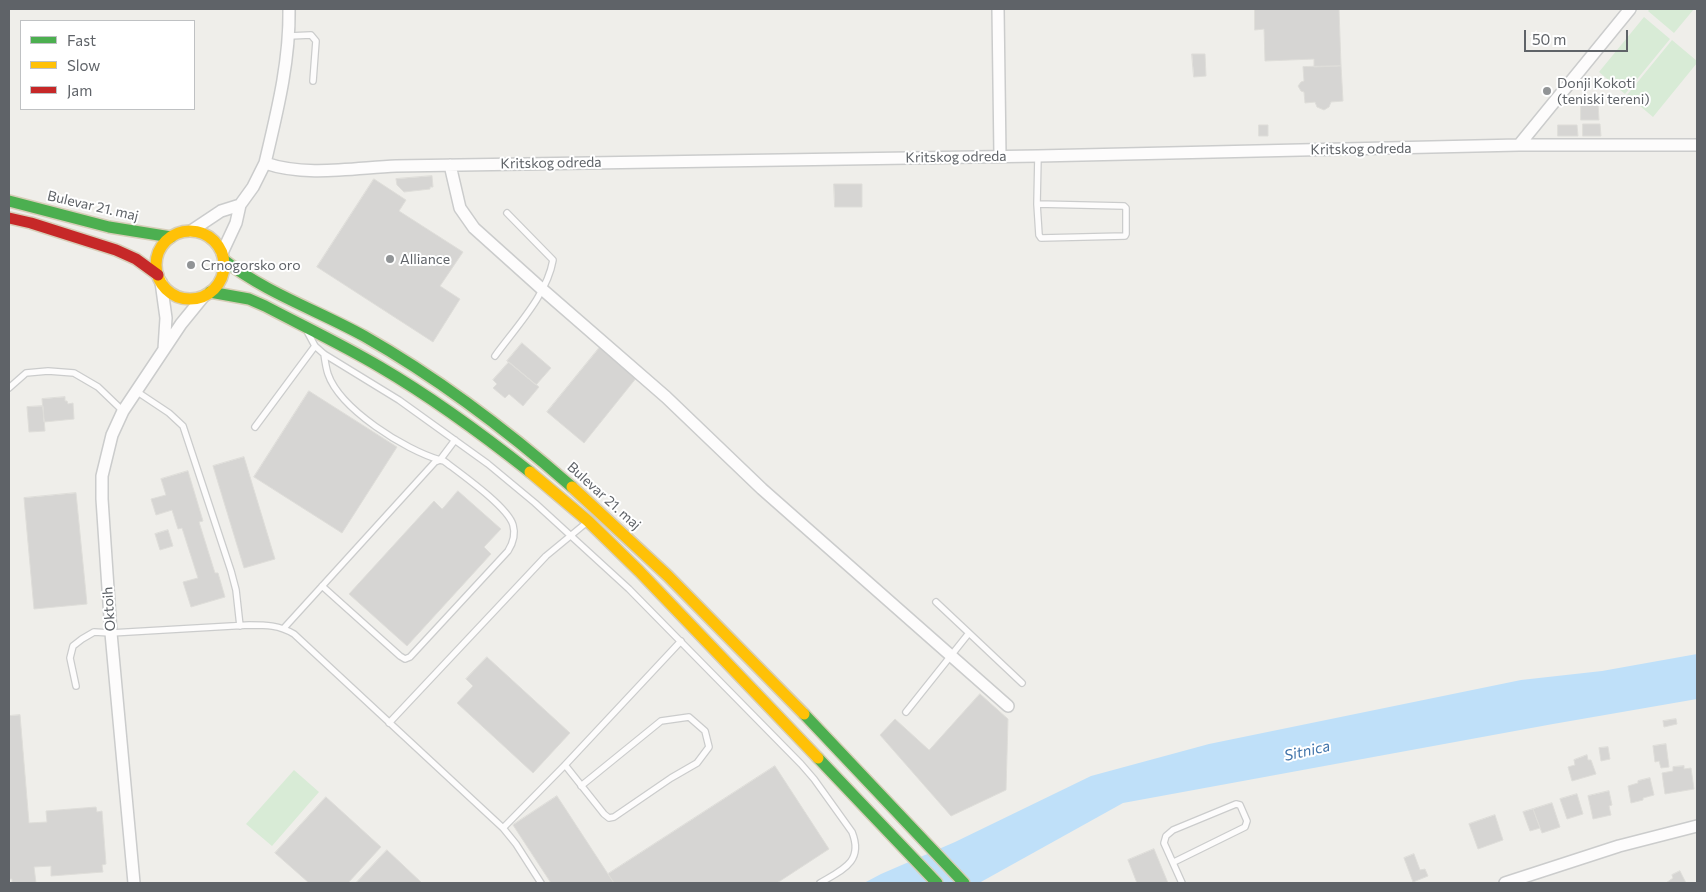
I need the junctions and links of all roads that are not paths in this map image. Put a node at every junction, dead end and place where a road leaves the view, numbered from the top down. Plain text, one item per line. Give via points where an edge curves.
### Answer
1 (289, 9) edge
2 (998, 9) edge
3 (1630, 9) edge
4 (289, 36) junction
5 (313, 81) dead end
6 (1697, 145) edge
7 (1519, 146) junction
8 (1000, 156) junction
9 (1038, 156) junction
10 (265, 162) junction
11 (450, 165) junction
12 (9, 201) edge
13 (1037, 204) junction
14 (240, 205) junction
15 (507, 213) dead end
16 (9, 218) edge
17 (191, 231) junction
18 (171, 237) junction
19 (223, 257) junction
20 (160, 279) junction
21 (543, 290) junction
22 (207, 294) junction
23 (305, 327) junction
24 (315, 346) junction
25 (164, 350) junction
26 (324, 354) junction
27 (495, 356) dead end
28 (9, 388) edge
29 (136, 391) junction
30 (123, 412) junction
31 (255, 427) dead end
32 (455, 440) junction
33 (440, 460) junction
34 (588, 521) junction
35 (570, 536) junction
36 (322, 586) junction
37 (936, 602) dead end
38 (240, 626) junction
39 (284, 628) junction
40 (111, 633) junction
41 (969, 633) junction
42 (681, 641) junction
43 (951, 655) junction
44 (1022, 683) dead end
45 (76, 686) dead end
46 (1008, 706) dead end
47 (906, 712) dead end
48 (389, 723) junction
49 (565, 765) junction
50 (828, 768) junction
51 (814, 779) junction
52 (581, 786) junction
53 (1697, 826) edge
54 (502, 828) junction
55 (1174, 862) junction
56 (134, 883) edge
57 (540, 883) edge
58 (820, 883) edge
59 (938, 883) edge
60 (964, 883) edge
61 (1182, 883) edge
62 (1505, 883) edge

1 - 4 street
2 - 8 street
3 - 7 street
4 - 5 lane via 311,35 316,41
4 - 10 street via 282,89
6 - 7 street, Kritskog odreda
7 - 9 street, Kritskog odreda
8 - 9 street, Kritskog odreda
8 - 11 street, Kritskog odreda
9 - 13 lane
10 - 11 street, Kritskog odreda via 284,169 300,170
10 - 14 street
11 - 21 street via 460,208 474,228
12 - 18 main road, Bulevar 21. maj via 110,227
13 - 13 lane via 1041,238 1126,234 1124,206
14 - 17 street via 222,211
14 - 19 street
15 - 21 lane via 554,260
16 - 20 main road via 116,250 136,259
17 - 18 main road
17 - 19 main road via 211,238
18 - 20 main road via 158,254 156,265
19 - 22 main road via 222,278
19 - 60 main road, Bulevar 21. maj via 239,273 386,349 468,405 552,469 660,568
20 - 22 main road via 167,290 185,298
20 - 25 street via 166,318
21 - 27 lane
21 - 43 street
22 - 23 main road via 249,299
22 - 25 street, Oktoih
23 - 24 lane
23 - 34 main road via 379,366 459,418
24 - 26 lane
24 - 31 lane
25 - 29 street, Oktoih
26 - 32 lane via 399,400
26 - 33 lane via 328,374 335,387 359,413 414,450
28 - 30 lane via 26,373 74,373 98,387
29 - 30 street, Oktoih
29 - 38 lane via 183,426 231,571
30 - 40 street, Oktoih via 112,435 102,476
32 - 33 lane
32 - 35 lane via 535,502
33 - 36 lane
33 - 36 lane via 508,515 513,523 514,539 508,551 410,657 404,659 400,656
34 - 35 lane
34 - 50 main road
35 - 42 lane
35 - 48 lane via 546,556
36 - 39 lane
37 - 41 lane
38 - 39 lane
38 - 40 lane
39 - 48 lane
40 - 45 lane via 94,632 73,646 70,658
40 - 56 street, Oktoih
41 - 43 lane
41 - 44 lane
42 - 49 lane
42 - 51 lane
43 - 46 street
43 - 47 lane
48 - 54 lane
49 - 52 lane
49 - 54 lane
50 - 51 lane
50 - 59 main road
51 - 58 lane via 856,842 855,855 848,866
52 - 52 lane via 604,814 614,817 697,763 709,747 705,731 689,717 661,720
53 - 62 street via 1619,846
54 - 57 lane
55 - 55 lane via 1164,843 1166,836 1173,830 1240,805 1247,822 1245,827
55 - 61 lane

